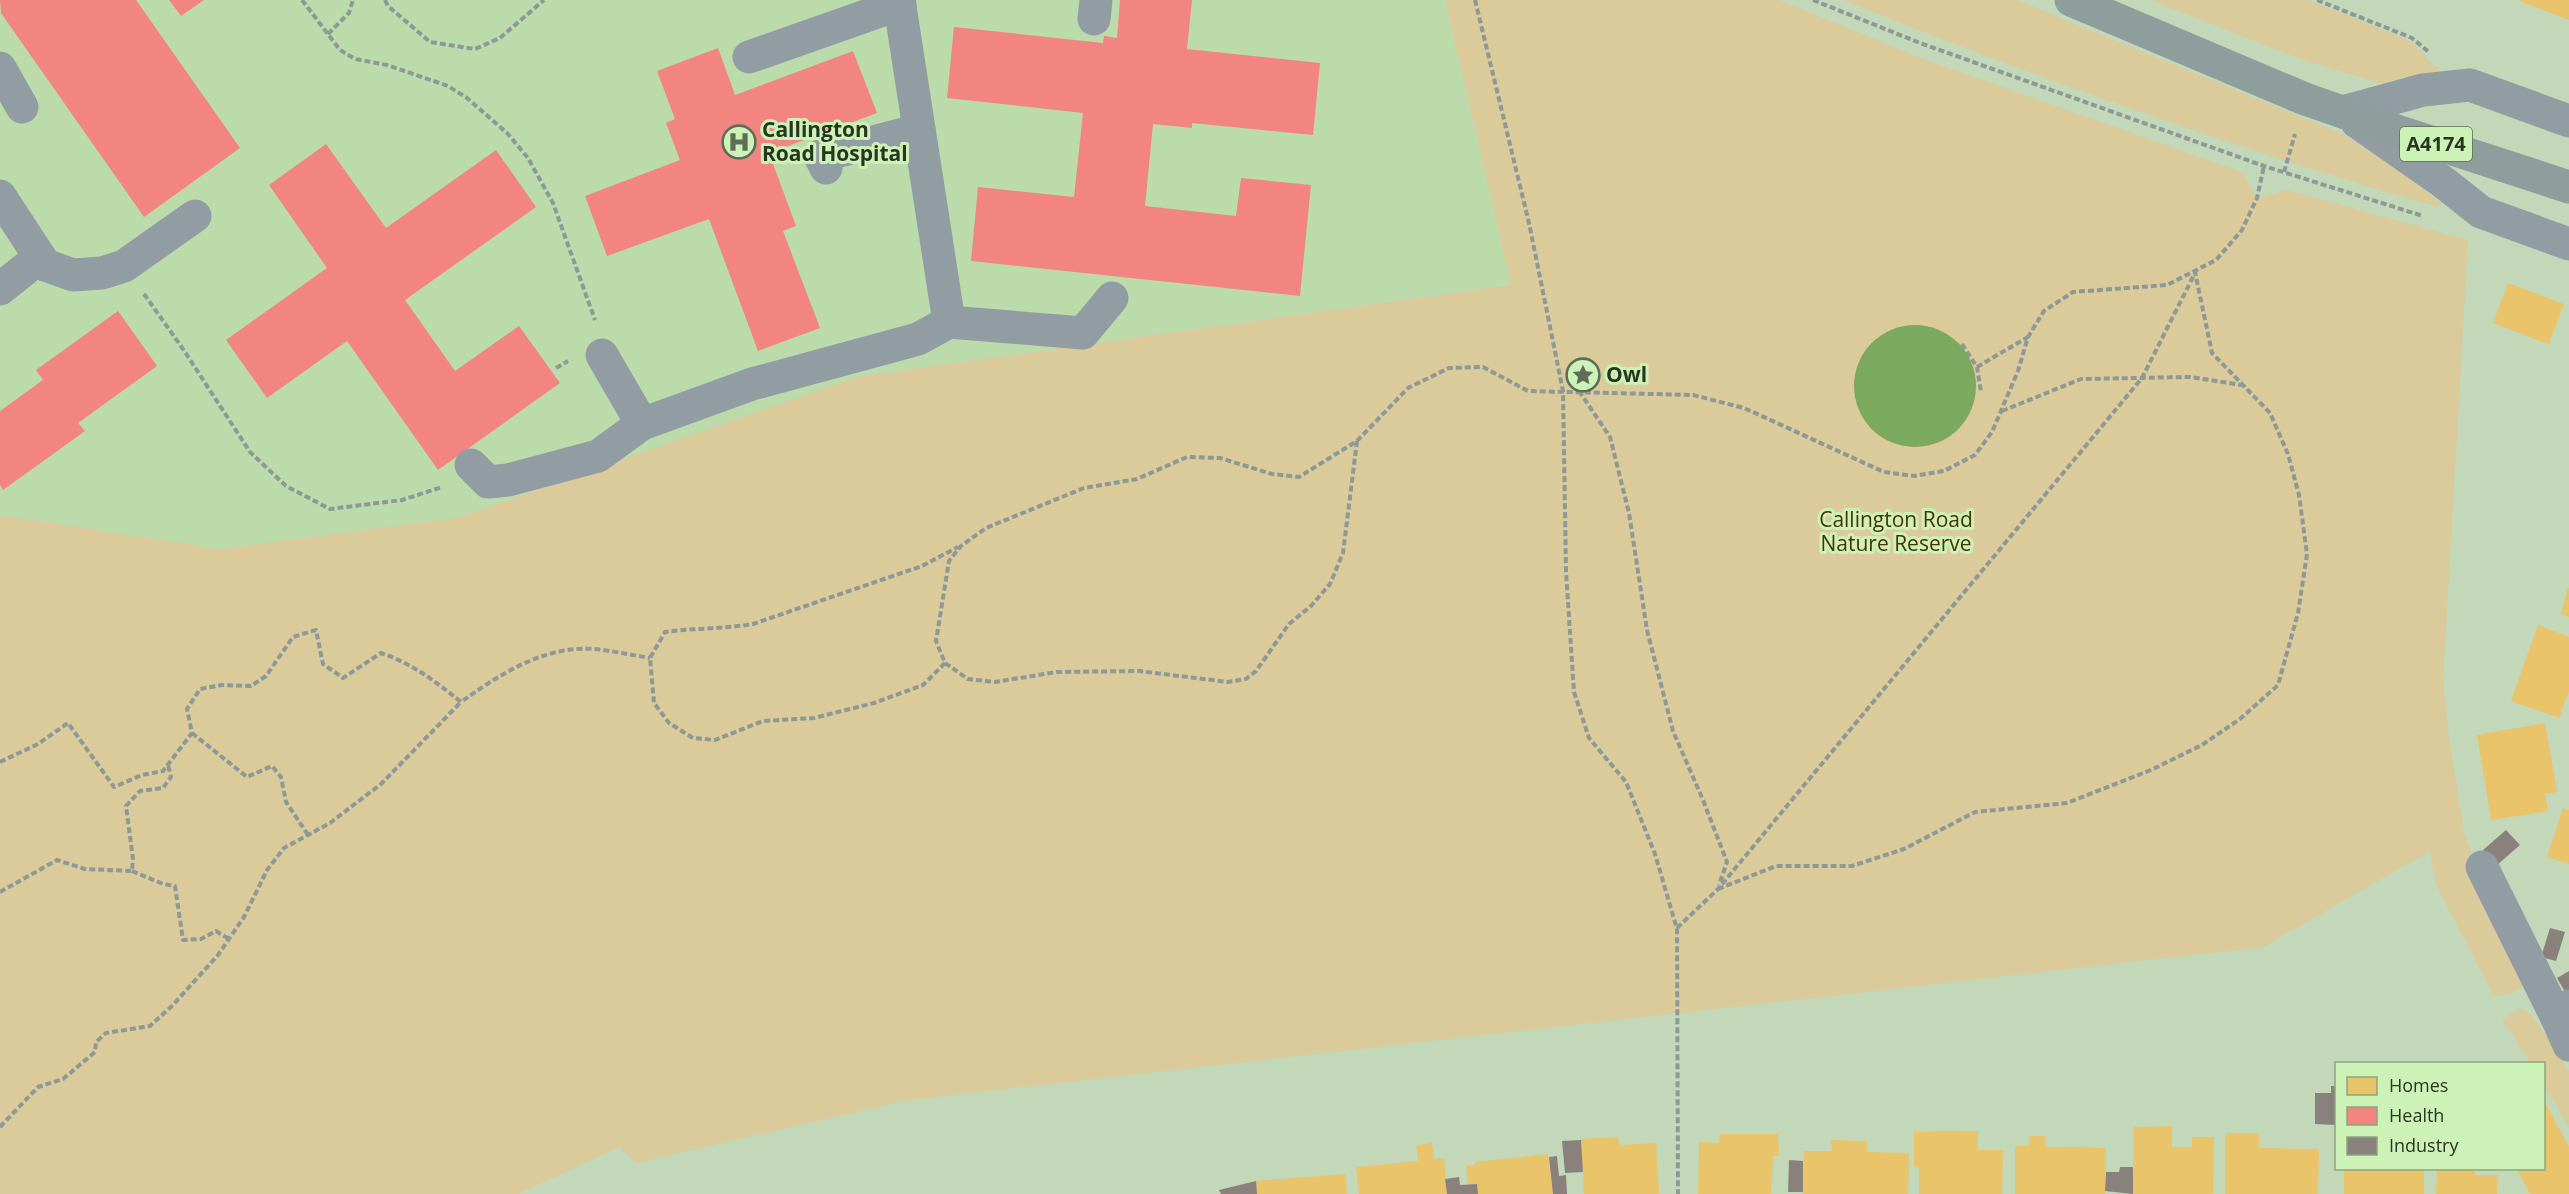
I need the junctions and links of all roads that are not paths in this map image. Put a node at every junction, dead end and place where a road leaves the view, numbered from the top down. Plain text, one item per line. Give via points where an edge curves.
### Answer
1 (2071, 0) edge
2 (900, 2) edge
3 (749, 57) dead end
4 (0, 68) edge
5 (22, 107) dead end
6 (2343, 112) junction
7 (2569, 121) edge
8 (919, 130) junction
9 (826, 168) dead end
10 (2569, 187) edge
11 (0, 196) edge
12 (195, 216) dead end
13 (2569, 244) edge
14 (40, 257) junction
15 (0, 289) edge
16 (1112, 298) dead end
17 (949, 322) junction
18 (602, 356) road end
19 (642, 424) junction
20 (475, 469) road end
21 (2482, 867) dead end
22 (2565, 1023) edge

1 - 6 main road, A4174
2 - 3 street
2 - 8 street
4 - 5 street
6 - 7 street via 2423,90 2470,85
6 - 10 main road, A4174
6 - 13 street via 2481,212
8 - 9 street via 820,156
8 - 17 street
11 - 14 street
12 - 14 street via 124,267 102,273 73,274 45,266
14 - 15 street
16 - 17 street via 1083,333
17 - 19 street via 918,339 752,384
18 - 19 street
19 - 20 street via 598,456 508,480 488,482
21 - 22 street

